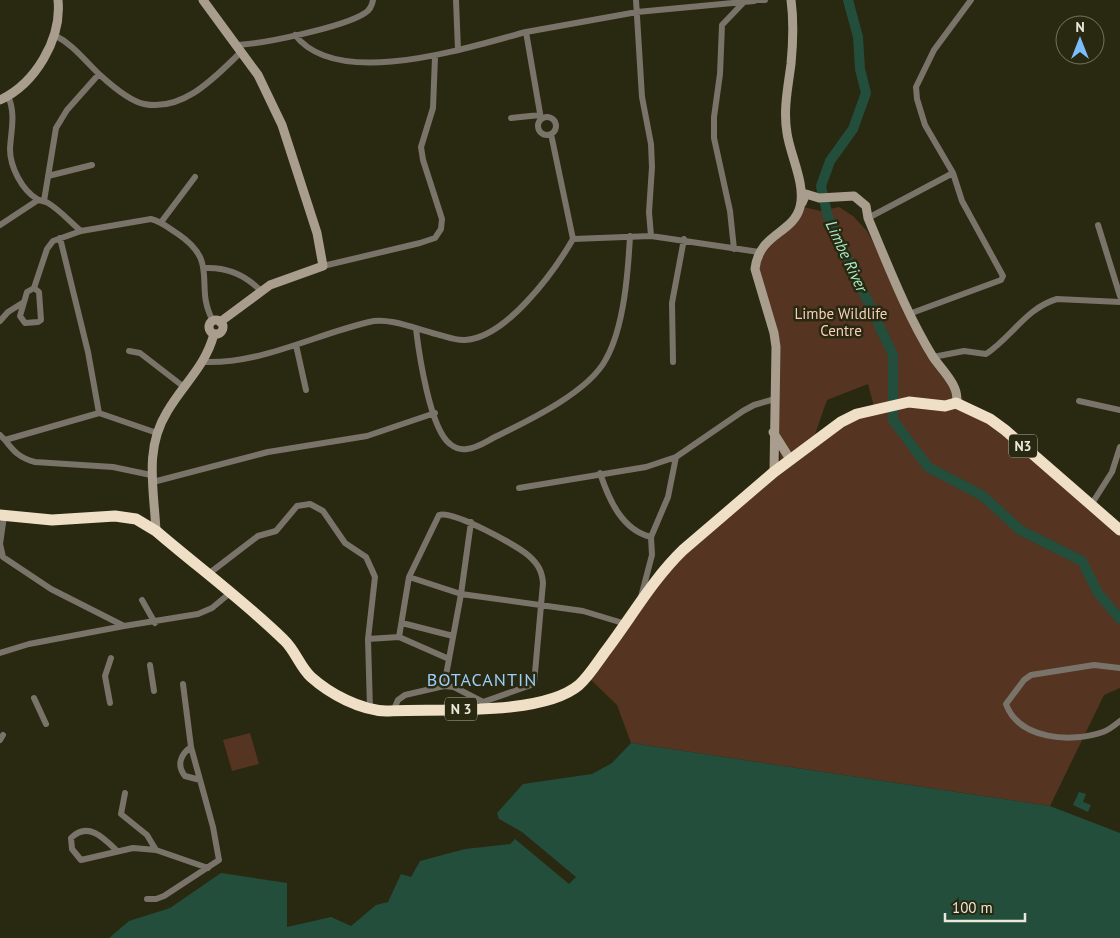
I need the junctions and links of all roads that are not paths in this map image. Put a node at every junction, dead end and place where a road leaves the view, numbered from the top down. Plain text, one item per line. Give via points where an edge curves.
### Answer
1 (58, 0) edge
2 (203, 0) edge
3 (373, 0) edge
4 (456, 0) edge
5 (636, 0) edge
6 (754, 0) edge
7 (765, 0) edge
8 (791, 0) edge
9 (970, 0) edge
10 (744, 2) junction
11 (637, 12) junction
12 (526, 32) junction
13 (295, 34) junction
14 (54, 35) junction
15 (239, 49) junction
16 (458, 50) junction
17 (435, 57) junction
18 (99, 74) junction
19 (4, 98) edge
20 (541, 117) junction
21 (511, 118) dead end
22 (551, 134) junction
23 (92, 165) dead end
24 (953, 173) junction
25 (48, 176) junction
26 (195, 177) dead end
27 (41, 200) junction
28 (801, 205) junction
29 (868, 218) junction
30 (162, 222) junction
31 (0, 225) edge
32 (1098, 225) dead end
33 (81, 231) junction
34 (630, 236) junction
35 (650, 236) junction
36 (60, 238) junction
37 (573, 239) junction
38 (684, 239) junction
39 (734, 249) junction
40 (759, 252) junction
41 (323, 266) junction
42 (205, 268) junction
43 (34, 288) junction
44 (260, 290) junction
45 (1120, 296) edge
46 (24, 302) junction
47 (1120, 302) edge
48 (909, 314) junction
49 (0, 321) edge
50 (216, 321) junction
51 (416, 329) junction
52 (296, 345) junction
53 (129, 351) dead end
54 (933, 356) junction
55 (204, 362) junction
56 (673, 362) dead end
57 (184, 387) junction
58 (306, 390) dead end
59 (775, 399) junction
60 (1079, 401) dead end
61 (956, 403) junction
62 (1120, 410) edge
63 (99, 413) junction
64 (435, 413) junction
65 (773, 431) junction
66 (157, 433) junction
67 (2, 437) edge
68 (1120, 447) edge
69 (676, 457) junction
70 (790, 459) junction
71 (774, 472) junction
72 (600, 473) junction
73 (152, 478) junction
74 (519, 488) dead end
75 (1092, 505) junction
76 (2, 515) edge
77 (471, 522) junction
78 (1120, 530) edge
79 (156, 531) junction
80 (651, 537) junction
81 (207, 575) junction
82 (409, 577) junction
83 (230, 593) junction
84 (461, 594) junction
85 (142, 600) dead end
86 (640, 601) junction
87 (539, 604) junction
88 (155, 623) junction
89 (402, 623) junction
90 (626, 624) junction
91 (124, 626) junction
92 (453, 636) junction
93 (399, 637) junction
94 (368, 639) junction
95 (0, 653) edge
96 (111, 658) dead end
97 (449, 659) junction
98 (150, 665) dead end
99 (1120, 668) edge
100 (183, 684) dead end
101 (444, 686) junction
102 (154, 691) dead end
103 (34, 698) dead end
104 (483, 702) junction
105 (110, 703) dead end
106 (495, 708) junction
107 (370, 709) junction
108 (393, 711) junction
109 (1120, 722) edge
110 (46, 724) dead end
111 (191, 746) junction
112 (200, 780) junction
113 (125, 793) dead end
114 (156, 850) junction
115 (116, 851) junction
116 (208, 868) junction
117 (146, 899) dead end

1 - 14 street via 59,16
2 - 15 street
3 - 13 street via 370,8 359,16
4 - 16 street
5 - 11 street
6 - 7 street
6 - 10 street
8 - 28 street via 793,32 786,124
9 - 24 street via 934,50 916,87 925,126
10 - 11 street
10 - 39 street via 722,26 714,131
11 - 12 street
11 - 35 street via 642,97 651,144
12 - 16 street
12 - 20 street
13 - 15 street
13 - 17 street via 302,44 319,54 340,59 369,62
14 - 18 street via 70,45
14 - 19 street via 30,78
15 - 18 street via 207,85 159,106 142,104
15 - 41 street via 258,75 282,125 317,232
16 - 17 street
17 - 41 street via 433,108 421,148 442,218 441,230 434,238 420,243
18 - 25 street via 67,110 56,128
19 - 27 street via 13,107 10,155 15,172 25,188
20 - 21 street
20 - 22 street via 539,129
20 - 22 street via 554,120 556,128
22 - 37 street
23 - 25 street
24 - 29 street
24 - 48 street via 962,201 1003,276 1001,280
25 - 27 street
26 - 30 street
27 - 31 street
27 - 33 street
28 - 29 street via 806,194 818,198 854,196 866,206
28 - 40 street via 791,222 767,241
29 - 48 street
30 - 33 street via 151,219
30 - 42 street via 194,248
32 - 45 street
33 - 36 street
34 - 35 street
34 - 37 street
34 - 64 street via 622,308 609,352 596,374 532,420 468,449 448,443 441,434
35 - 38 street
36 - 43 street via 46,250
36 - 63 street via 88,352
37 - 51 street via 552,272 526,303 493,329 467,340
38 - 39 street
38 - 56 street via 672,303
39 - 40 street
40 - 59 street via 755,269 757,280 775,340
41 - 44 street
42 - 44 street via 232,271
42 - 50 street via 205,299
43 - 46 street via 27,292
43 - 46 street via 39,292 41,320 30,323 21,320
44 - 50 street via 238,310
46 - 49 street
47 - 54 street via 1046,302 986,354 964,351
48 - 54 street
50 - 55 street via 223,329 214,334
51 - 52 street via 376,321
51 - 64 street via 423,382
52 - 55 street via 238,360
52 - 58 street
53 - 57 street via 140,353
54 - 61 street via 957,393
55 - 57 street
57 - 66 street
59 - 65 street
59 - 69 street via 743,411
60 - 62 street
61 - 70 highway, N 3 via 945,406 908,402 875,410 841,422
61 - 75 highway, N3 via 997,425
63 - 66 street
63 - 67 street
64 - 73 street via 367,436 268,452
65 - 70 street
65 - 71 street
66 - 73 street via 152,451
67 - 73 street via 23,459 113,467
68 - 75 street via 1112,472
69 - 72 street via 646,467
69 - 80 street via 668,497
70 - 71 highway, N 3
71 - 86 highway, N 3 via 664,568
72 - 74 street
72 - 80 street via 609,498 623,520 634,531
73 - 79 street
75 - 78 highway, N3
76 - 79 highway, N 3 via 52,520 115,516 136,519
76 - 91 street via 0,544 3,557 51,589
77 - 82 street via 448,514 439,515
77 - 84 street
77 - 87 street via 528,555 540,569 543,583
79 - 81 highway, N 3
80 - 86 street via 652,555
81 - 83 highway, N 3
81 - 94 street via 258,536 276,531 293,508 303,504 315,506 329,516 345,543 366,557 375,577
82 - 84 street
82 - 89 street
83 - 88 street via 212,608 198,614
83 - 107 highway, N 3 via 285,641 310,676 333,693
84 - 87 street
84 - 92 street
85 - 88 street
86 - 90 highway, N 3
87 - 90 street
87 - 104 street via 534,684
88 - 91 street
89 - 92 street
89 - 93 street
90 - 106 highway, N 3 via 578,686 548,700
91 - 95 street via 28,644
92 - 97 street
93 - 94 street
93 - 97 street
94 - 107 street
96 - 105 street via 105,676
97 - 101 street
98 - 102 street
99 - 109 street via 1094,665 1031,675 1006,704 1010,714 1021,724 1044,736 1104,732
100 - 111 street
101 - 104 street via 454,687
101 - 108 street via 405,695 398,700
103 - 110 street
104 - 106 street
106 - 108 highway, N 3
107 - 108 highway, N 3
111 - 112 street
111 - 112 street via 181,758 182,772
112 - 116 street via 218,848 219,860
113 - 114 street via 121,814 146,835
114 - 115 street via 133,848
114 - 116 street
115 - 115 street via 81,860 72,849 71,838 94,832
116 - 117 street via 164,896

